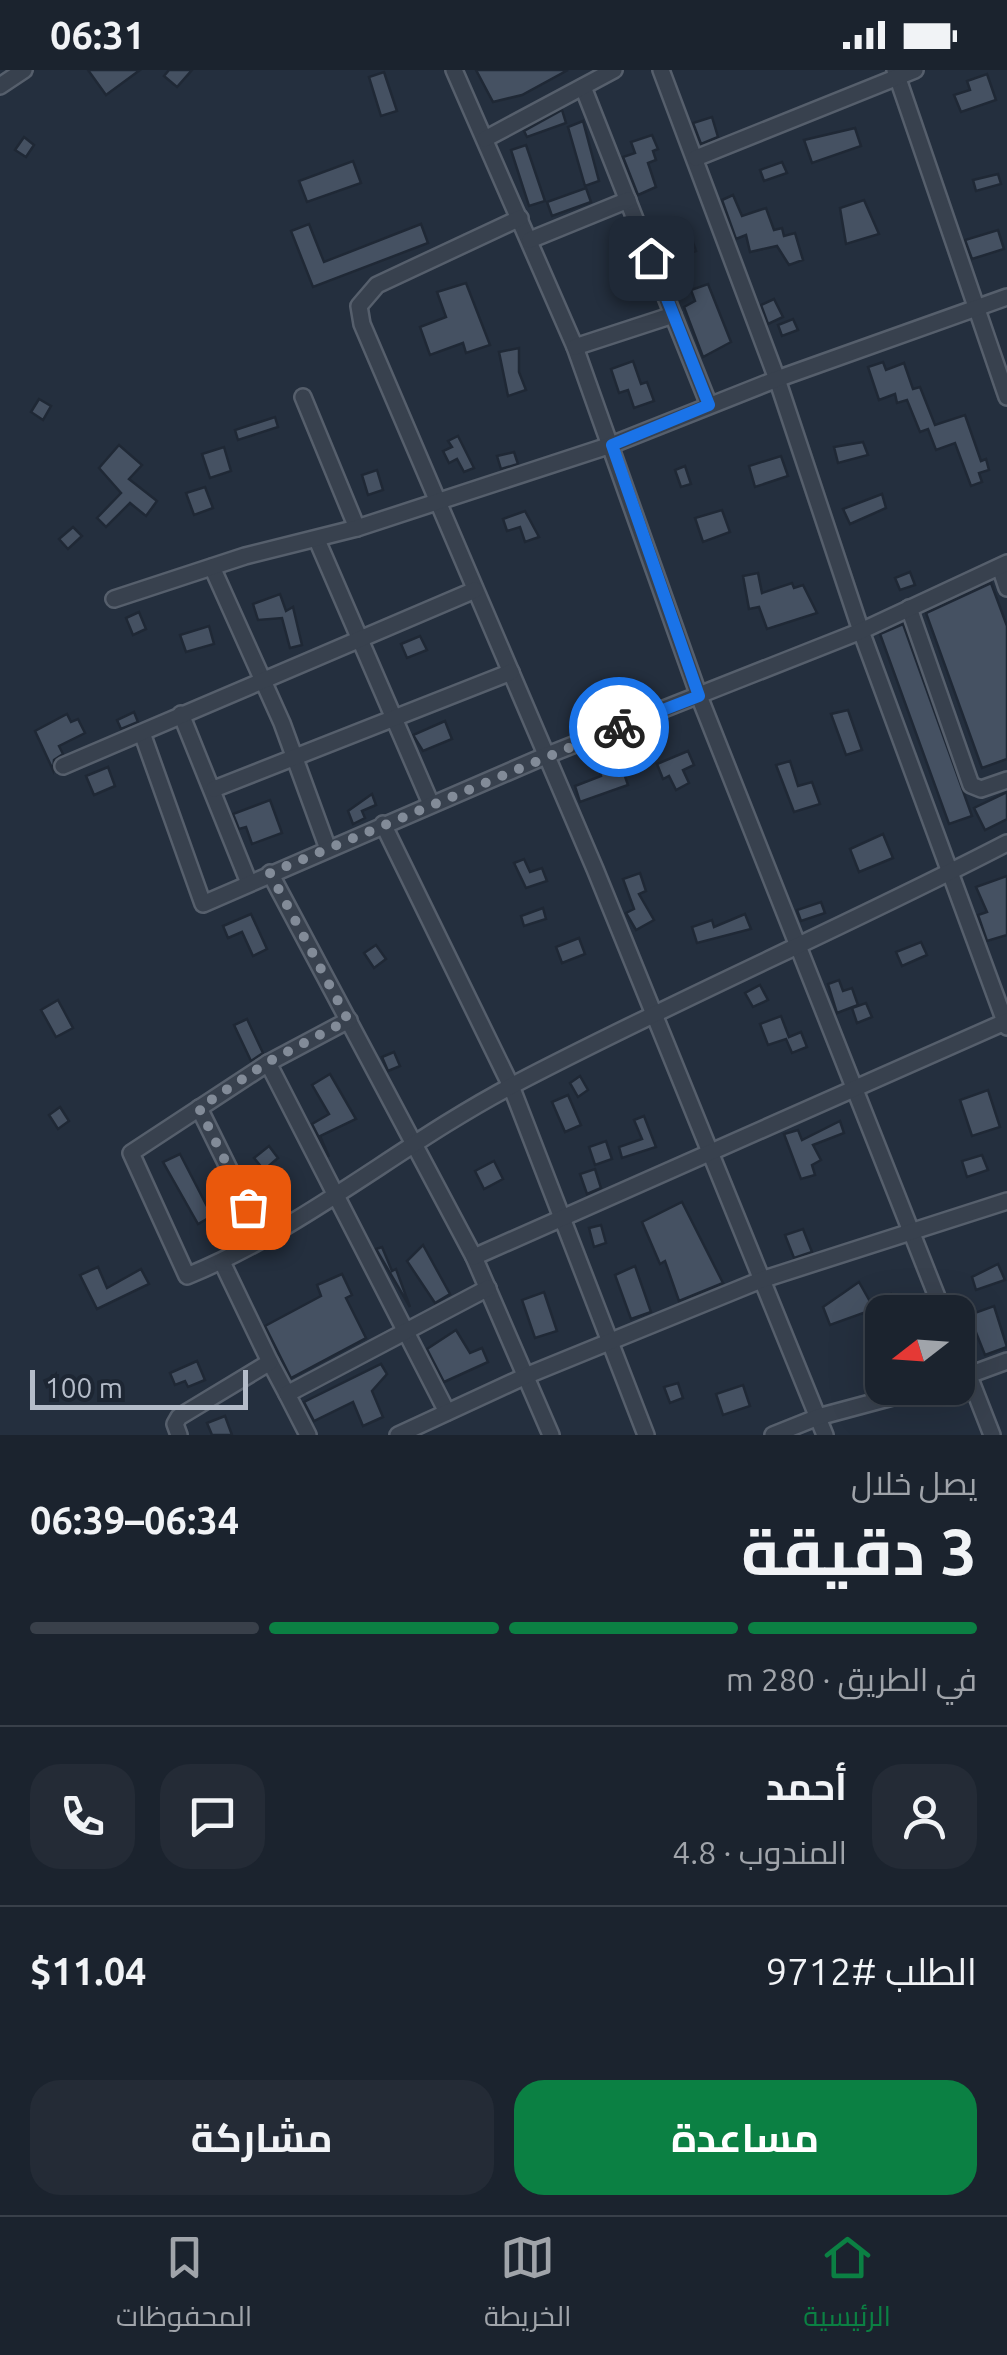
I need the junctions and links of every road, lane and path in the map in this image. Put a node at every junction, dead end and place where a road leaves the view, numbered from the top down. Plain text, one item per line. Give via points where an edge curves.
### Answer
1 (24, 70) edge
2 (454, 70) edge
3 (614, 70) edge
4 (661, 70) edge
5 (915, 70) edge
6 (896, 74) edge
7 (0, 86) edge
8 (584, 87) junction
9 (485, 139) junction
10 (696, 158) junction
11 (628, 200) junction
12 (520, 218) junction
13 (530, 240) junction
14 (1007, 297) edge
15 (976, 309) junction
16 (674, 316) junction
17 (575, 347) junction
18 (778, 379) junction
19 (303, 397) dead end
20 (1007, 397) edge
21 (709, 405) junction
22 (612, 445) junction
23 (440, 500) junction
24 (357, 528) junction
25 (317, 540) junction
26 (1003, 565) edge
27 (212, 567) junction
28 (1007, 588) edge
29 (474, 590) junction
30 (114, 599) dead end
31 (909, 608) junction
32 (861, 631) junction
33 (358, 642) junction
34 (511, 672) junction
35 (263, 681) junction
36 (699, 696) junction
37 (182, 714) junction
38 (396, 720) junction
39 (142, 733) junction
40 (545, 756) junction
41 (296, 760) junction
42 (64, 766) dead end
43 (1007, 780) edge
44 (214, 789) junction
45 (432, 804) junction
46 (383, 824) junction
47 (1007, 843) edge
48 (328, 849) junction
49 (270, 873) junction
50 (948, 873) junction
51 (249, 883) junction
52 (798, 949) junction
53 (656, 1014) junction
54 (348, 1020) junction
55 (1006, 1023) edge
56 (268, 1062) junction
57 (511, 1086) junction
58 (854, 1088) junction
59 (199, 1108) junction
60 (416, 1145) junction
61 (710, 1150) junction
62 (337, 1194) junction
63 (1007, 1201) edge
64 (564, 1216) junction
65 (911, 1233) junction
66 (264, 1240) junction
67 (474, 1257) junction
68 (222, 1262) junction
69 (761, 1280) junction
70 (488, 1288) junction
71 (936, 1295) edge
72 (408, 1328) junction
73 (611, 1340) junction
74 (1007, 1360) edge
75 (270, 1362) junction
76 (975, 1373) edge
77 (528, 1375) junction
78 (287, 1394) junction
79 (975, 1402) edge
80 (865, 1404) edge
81 (447, 1412) junction
82 (818, 1417) junction
83 (428, 1428) edge
84 (179, 1435) edge
85 (308, 1435) edge
86 (398, 1435) edge
87 (551, 1435) edge
88 (646, 1435) edge
89 (773, 1435) edge
90 (826, 1435) edge
91 (992, 1435) edge

1 - 7 street
2 - 9 street
3 - 8 street
4 - 10 street
5 - 6 street
6 - 10 street
6 - 15 street
8 - 9 street
8 - 11 street
9 - 12 street
10 - 18 street
11 - 13 street
11 - 16 street
12 - 13 street
12 - 23 street via 377,285 359,306
13 - 17 street
14 - 15 street
15 - 18 street
15 - 20 street
16 - 17 street
16 - 21 street
17 - 22 street
18 - 21 street
18 - 32 street
19 - 24 street
21 - 22 street
22 - 23 street
22 - 36 street
23 - 24 street
23 - 29 street
24 - 25 street
25 - 27 street
25 - 33 street
26 - 28 street
26 - 31 street
27 - 30 street
27 - 35 street
29 - 33 street
29 - 34 street
31 - 32 street
31 - 43 street via 971,785 981,789
32 - 36 street
32 - 50 street
33 - 35 street
33 - 38 street
34 - 38 street
34 - 40 street
35 - 37 street
35 - 41 street
36 - 40 street
36 - 52 street
37 - 39 street
37 - 44 street
38 - 41 street
38 - 45 street
39 - 42 street
39 - 51 street via 203,904
40 - 45 street
40 - 53 street
41 - 44 street
41 - 48 street
44 - 51 street
45 - 46 street
46 - 48 street
46 - 57 street
47 - 50 street
48 - 49 street
49 - 51 street
49 - 54 street
50 - 52 street
50 - 55 street
52 - 53 street
52 - 58 street
53 - 57 street
53 - 61 street
54 - 56 street
54 - 60 street
55 - 58 street
56 - 59 street
56 - 62 street
57 - 60 street
57 - 64 street
58 - 61 street
58 - 65 street
59 - 66 street
59 - 68 street via 131,1156 187,1276
60 - 62 street
60 - 67 street
61 - 64 street
61 - 69 street
62 - 66 street
62 - 72 street
63 - 65 street
64 - 67 street
64 - 73 street
65 - 69 street
65 - 71 street
66 - 68 street
67 - 70 street
68 - 75 street
69 - 73 street
69 - 82 street
70 - 72 street
70 - 77 street
72 - 78 street
72 - 81 street
73 - 77 street
73 - 88 street
74 - 76 street
75 - 78 street
75 - 84 street via 179,1417
77 - 81 street
77 - 87 street
78 - 85 street
79 - 91 street
80 - 82 street
81 - 83 street
82 - 89 street
82 - 90 street
83 - 86 street

